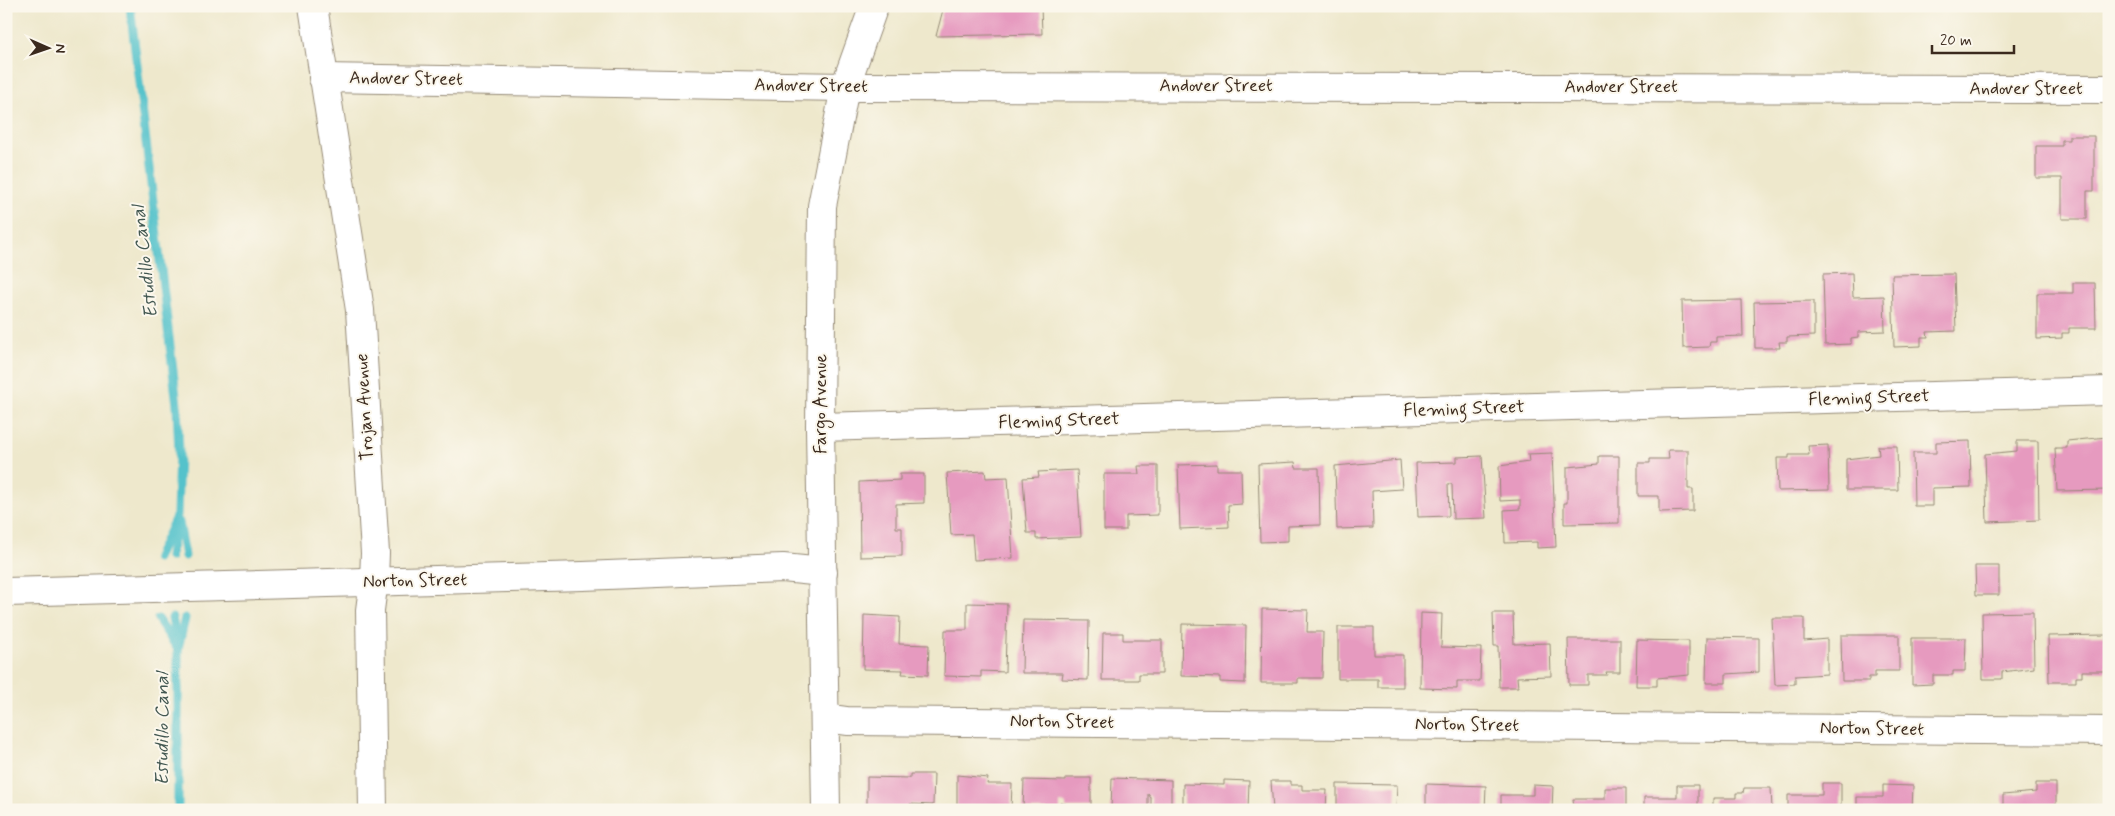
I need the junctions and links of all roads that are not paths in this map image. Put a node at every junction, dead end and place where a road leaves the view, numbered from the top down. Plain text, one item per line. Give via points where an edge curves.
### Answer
1 (313, 6) edge
2 (874, 6) edge
3 (323, 78) junction
4 (845, 87) junction
5 (2109, 89) edge
6 (2109, 391) edge
7 (820, 428) junction
8 (823, 572) junction
9 (374, 580) junction
10 (6, 592) edge
11 (826, 718) junction
12 (2109, 731) edge
13 (373, 810) edge
14 (826, 810) edge

1 - 3 street, Trojan Avenue
2 - 4 street, Fargo Avenue
3 - 4 street, Andover Street
3 - 9 street, Trojan Avenue via 360,310
4 - 5 street, Andover Street
4 - 7 street, Fargo Avenue via 822,206
6 - 7 street, Fleming Street
7 - 8 street, Fargo Avenue
8 - 9 street, Norton Street via 783,568 429,581
8 - 11 street, Fargo Avenue
9 - 10 street, Norton Street
9 - 13 street, Trojan Avenue via 370,610
11 - 12 street, Norton Street via 847,721
11 - 14 street, Fargo Avenue

